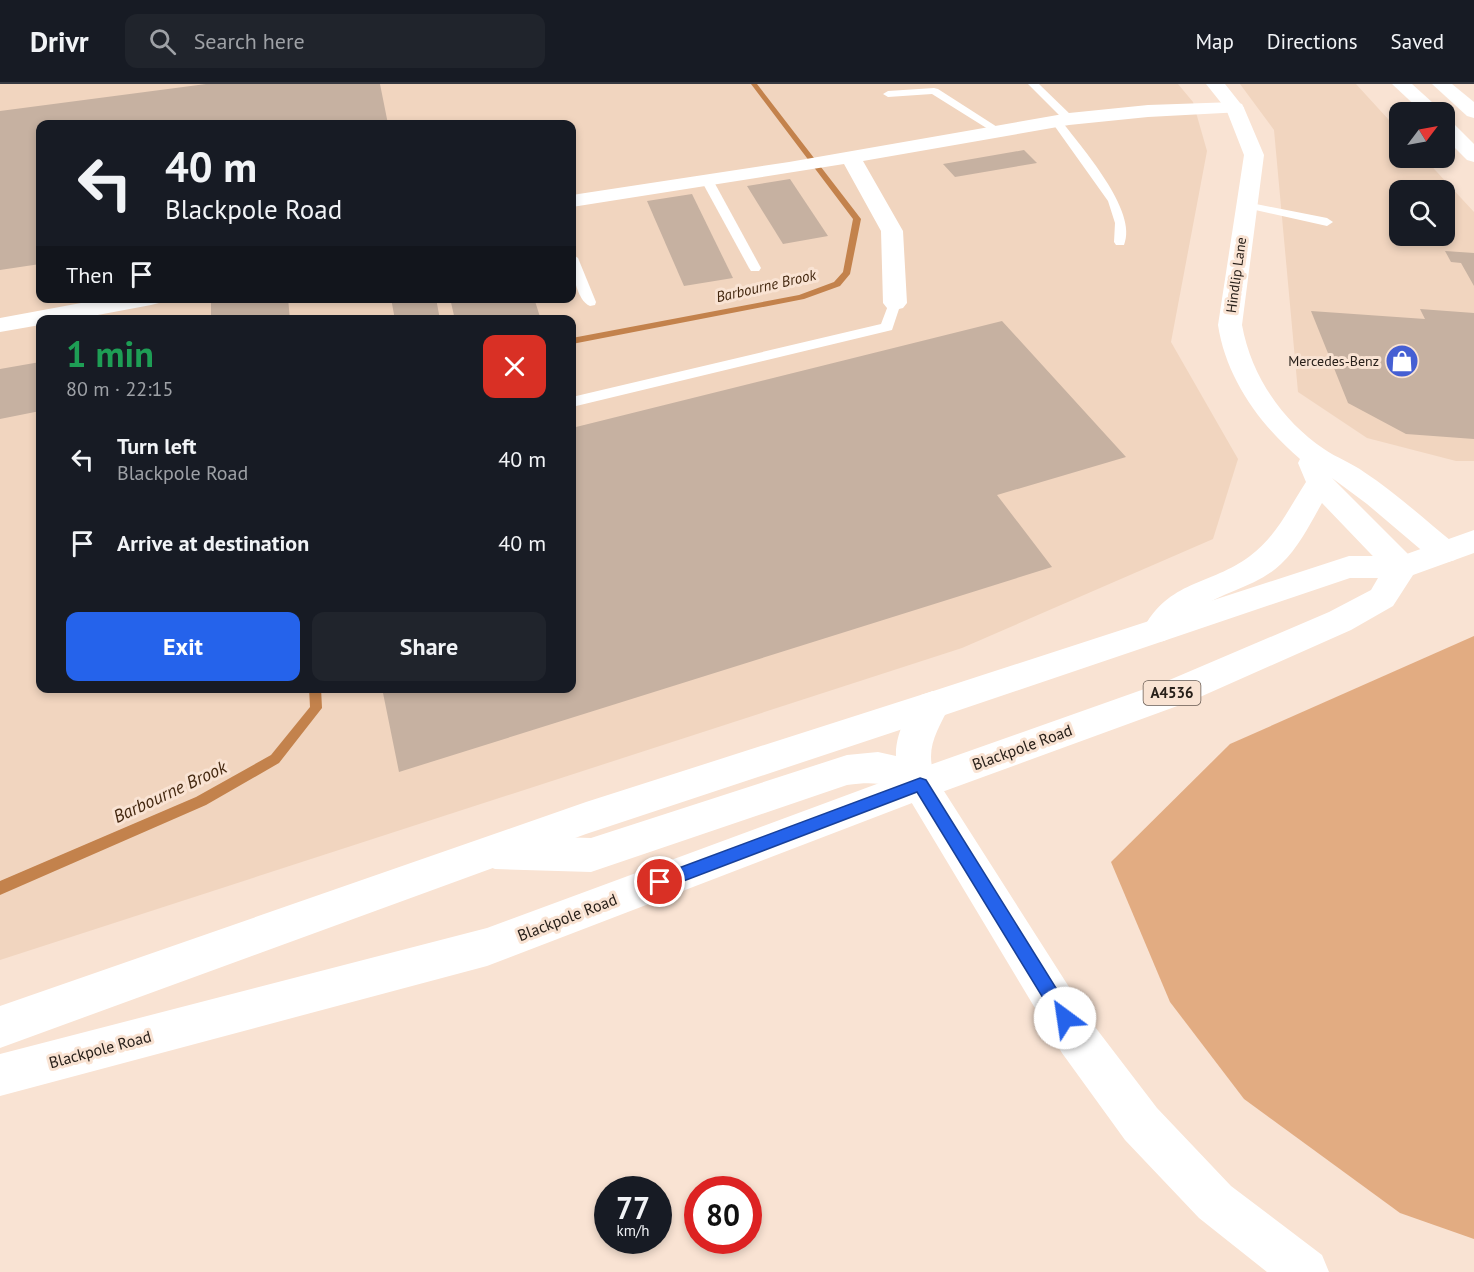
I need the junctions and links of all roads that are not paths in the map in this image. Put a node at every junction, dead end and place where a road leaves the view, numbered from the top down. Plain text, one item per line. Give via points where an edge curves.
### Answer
1 (1033, 84) edge
2 (1215, 84) edge
3 (1401, 84) edge
4 (1441, 84) edge
5 (888, 94) dead end
6 (1422, 102) edge
7 (1235, 108) junction
8 (1474, 112) edge
9 (1062, 120) junction
10 (1000, 132) junction
11 (1455, 136) edge
12 (1474, 156) edge
13 (850, 157) junction
14 (707, 180) junction
15 (576, 200) edge
16 (1246, 205) junction
17 (1327, 222) dead end
18 (1120, 242) dead end
19 (576, 268) edge
20 (755, 268) dead end
21 (590, 302) dead end
22 (123, 303) edge
23 (895, 303) joint
24 (56, 315) edge
25 (36, 319) edge
26 (0, 325) edge
27 (576, 401) edge
28 (1308, 451) junction
29 (1320, 483) junction
30 (1474, 541) edge
31 (1444, 552) junction
32 (1402, 567) junction
33 (1158, 630) junction
34 (933, 705) junction
35 (920, 784) junction
36 (495, 852) junction
37 (0, 1027) edge
38 (0, 1075) edge
39 (1305, 1272) edge

1 - 9 lane
2 - 7 main road, Hindlip Lane
3 - 6 main road
4 - 8 main road
5 - 10 lane via 934,91
7 - 9 main road via 1148,111
7 - 16 main road, Hindlip Lane via 1254,156
9 - 10 main road
9 - 18 lane via 1114,201 1121,223
10 - 13 main road
11 - 12 main road
13 - 14 main road
13 - 23 main road via 892,231
14 - 15 main road
14 - 20 lane
16 - 17 lane
16 - 28 main road, Hindlip Lane via 1231,341 1259,396
19 - 21 lane
22 - 24 main road
23 - 27 lane via 887,327
25 - 26 main road
28 - 29 main road, Hindlip Lane
28 - 31 main road, Hindlip Lane via 1353,478
29 - 32 main road, Hindlip Lane
29 - 33 main road via 1276,552 1259,566 1183,603
30 - 31 main road
31 - 32 main road
32 - 33 main road via 1349,567
32 - 35 main road, Blackpole Road / A4536 via 1382,598 1340,621 1179,691
33 - 34 main road
34 - 35 main road via 917,730 912,749 913,768
34 - 36 main road via 586,818
35 - 36 main road via 899,772 876,766 847,770 591,855
35 - 38 main road, Blackpole Road via 487,947
35 - 39 main road via 1077,1038 1141,1124 1215,1202
36 - 37 main road

